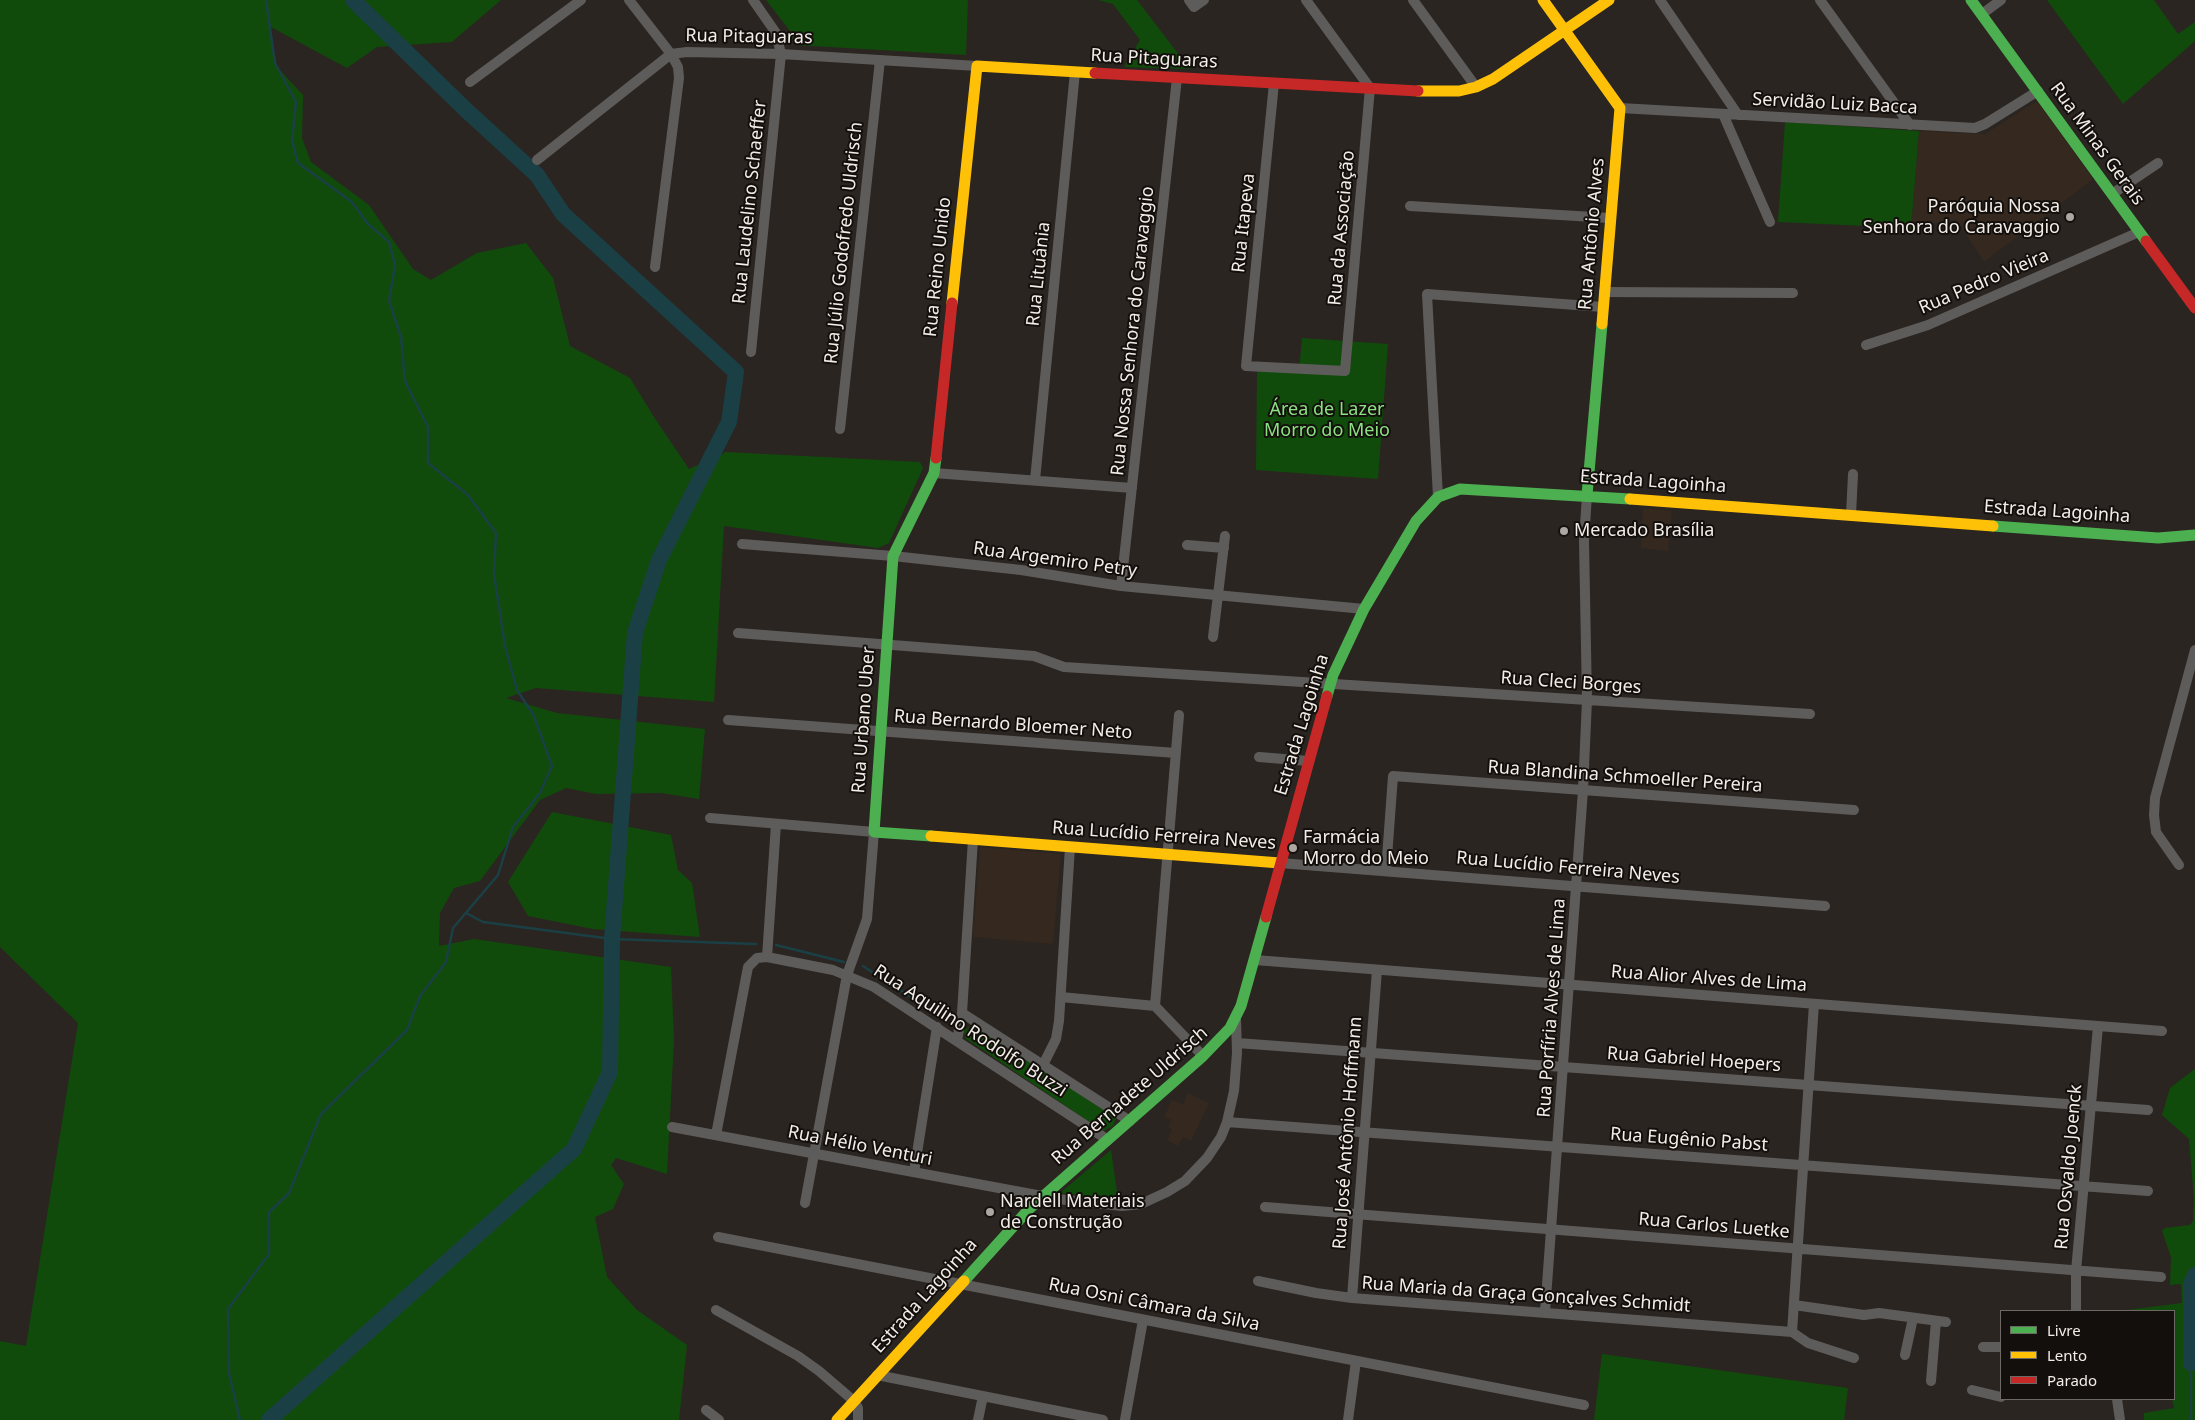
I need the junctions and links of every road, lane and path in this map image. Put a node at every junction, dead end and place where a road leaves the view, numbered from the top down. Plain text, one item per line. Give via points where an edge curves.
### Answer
1 (581, 0) edge
2 (629, 0) edge
3 (753, 0) edge
4 (1204, 0) edge
5 (1306, 0) edge
6 (1413, 0) edge
7 (1543, 0) edge
8 (1609, 0) edge
9 (1660, 0) edge
10 (1820, 0) edge
11 (1971, 0) edge
12 (2001, 0) edge
13 (1191, 3) edge
14 (1982, 14) junction
15 (1565, 30) junction
16 (671, 54) junction
17 (781, 54) junction
18 (880, 60) junction
19 (977, 66) junction
20 (1075, 72) junction
21 (1177, 78) junction
22 (470, 82) dead end
23 (1274, 84) junction
24 (1476, 87) junction
25 (1370, 88) junction
26 (2038, 91) junction
27 (1620, 108) junction
28 (1723, 114) junction
29 (1738, 115) junction
30 (1910, 125) junction
31 (538, 160) dead end
32 (2158, 163) dead end
33 (2112, 194) junction
34 (1410, 206) dead end
35 (1610, 218) junction
36 (1770, 222) dead end
37 (2140, 232) junction
38 (655, 266) dead end
39 (1604, 292) junction
40 (1793, 293) dead end
41 (1603, 307) junction
42 (2195, 308) edge
43 (1866, 345) dead end
44 (751, 352) dead end
45 (1345, 371) joint
46 (840, 429) dead end
47 (934, 473) junction
48 (1853, 474) dead end
49 (1035, 480) junction
50 (1132, 488) junction
51 (1587, 495) junction
52 (1438, 497) junction
53 (1850, 514) junction
54 (2195, 535) edge
55 (1225, 536) dead end
56 (742, 544) dead end
57 (1187, 545) dead end
58 (1224, 548) junction
59 (893, 556) junction
60 (1121, 586) junction
61 (1218, 595) junction
62 (1364, 609) junction
63 (738, 632) dead end
64 (1213, 637) dead end
65 (887, 645) junction
66 (2195, 650) edge
67 (1330, 684) junction
68 (1587, 700) junction
69 (1810, 714) dead end
70 (1179, 715) dead end
71 (728, 720) dead end
72 (881, 732) junction
73 (1176, 753) junction
74 (1259, 757) dead end
75 (1308, 761) junction
76 (1583, 790) junction
77 (1854, 810) dead end
78 (710, 818) dead end
79 (776, 824) junction
80 (874, 832) junction
81 (973, 840) junction
82 (1070, 847) junction
83 (1168, 854) junction
84 (1280, 863) junction
85 (2179, 866) dead end
86 (1386, 871) junction
87 (1577, 886) junction
88 (1825, 906) dead end
89 (767, 956) junction
90 (1255, 960) junction
91 (1377, 970) junction
92 (848, 975) junction
93 (1570, 984) junction
94 (1061, 997) junction
95 (1814, 1004) junction
96 (1155, 1006) junction
97 (962, 1013) junction
98 (1236, 1018) junction
99 (2098, 1026) junction
100 (937, 1028) junction
101 (2162, 1031) dead end
102 (957, 1041) junction
103 (1237, 1043) junction
104 (1371, 1053) junction
105 (1204, 1056) junction
106 (1043, 1065) junction
107 (1564, 1067) junction
108 (1809, 1085) junction
109 (2091, 1106) junction
110 (2148, 1110) dead end
111 (1130, 1121) junction
112 (1227, 1122) junction
113 (672, 1127) dead end
114 (1364, 1132) junction
115 (716, 1135) junction
116 (1108, 1140) junction
117 (1558, 1147) junction
118 (815, 1154) junction
119 (1803, 1165) junction
120 (914, 1172) junction
121 (2083, 1186) junction
122 (2148, 1191) dead end
123 (1043, 1196) junction
124 (806, 1202) dead end
125 (1265, 1207) dead end
126 (1358, 1214) junction
127 (1552, 1229) junction
128 (718, 1237) dead end
129 (1798, 1249) junction
130 (2076, 1270) junction
131 (2161, 1278) dead end
132 (1258, 1281) dead end
133 (960, 1284) junction
134 (1352, 1298) junction
135 (1794, 1304) junction
136 (716, 1310) dead end
137 (2076, 1310) edge
138 (1545, 1312) junction
139 (1913, 1318) junction
140 (1143, 1320) junction
141 (1792, 1332) junction
142 (1983, 1347) dead end
143 (2000, 1347) edge
144 (1905, 1355) dead end
145 (1854, 1358) dead end
146 (1356, 1361) junction
147 (877, 1375) junction
148 (1931, 1381) dead end
149 (1972, 1390) dead end
150 (983, 1396) junction
151 (2000, 1397) edge
152 (2117, 1400) edge
153 (854, 1401) junction
154 (1584, 1406) dead end
155 (706, 1410) dead end
156 (719, 1420) edge
157 (838, 1420) edge
158 (858, 1420) edge
159 (978, 1420) edge
160 (1104, 1420) edge
161 (1125, 1420) edge
162 (1348, 1420) edge
163 (2120, 1420) edge

1 - 22 street
2 - 16 street
3 - 17 street via 776,32
4 - 13 street
5 - 25 street
6 - 24 street
7 - 15 street
8 - 15 street, Rua Pitaguaras
9 - 29 street
10 - 30 street
11 - 14 street, Rua Minas Gerais
12 - 14 street
14 - 26 street, Rua Minas Gerais
15 - 24 street, Rua Pitaguaras
15 - 27 street
16 - 17 street, Rua Pitaguaras
16 - 31 street
16 - 38 street via 678,67 679,78
17 - 18 street, Rua Pitaguaras
17 - 44 street, Rua Laudelino Schaeffer
18 - 19 street, Rua Pitaguaras
18 - 46 street, Rua Júlio Godofredo Uldrisch
19 - 20 street, Rua Pitaguaras
19 - 47 street, Rua Reino Unido
20 - 21 street, Rua Pitaguaras
20 - 49 street, Rua Lituânia
21 - 23 street, Rua Pitaguaras
21 - 50 street, Rua Nossa Senhora do Caravaggio
23 - 25 street, Rua Pitaguaras
23 - 45 street, Rua Itapeva via 1246,366
24 - 25 street, Rua Pitaguaras via 1441,92
25 - 45 street, Rua da Associação
26 - 30 street, Servidão Luiz Bacca via 1980,126
26 - 33 street, Rua Minas Gerais
27 - 28 street, Servidão Luiz Bacca
27 - 35 street, Rua Antônio Alves
28 - 29 street, Servidão Luiz Bacca
28 - 36 street
29 - 30 street, Servidão Luiz Bacca
32 - 33 street
33 - 37 street, Rua Minas Gerais
34 - 35 street
35 - 39 street, Rua Antônio Alves
37 - 42 street, Rua Minas Gerais
37 - 43 street, Rua Pedro Vieira via 1928,325
39 - 40 street
39 - 41 street, Rua Antônio Alves
41 - 51 street, Rua Antônio Alves
41 - 52 street via 1427,294
47 - 49 street
47 - 59 street, Rua Urbano Uber
48 - 53 street
49 - 50 street
50 - 60 street, Rua Nossa Senhora do Caravaggio
51 - 52 street, Estrada Lagoinha via 1472,489
51 - 53 street, Estrada Lagoinha
51 - 68 street, Rua Porfíria Alves de Lima via 1584,542
52 - 62 street, Estrada Lagoinha via 1416,521
53 - 54 street, Estrada Lagoinha via 2158,538
55 - 58 street
56 - 59 street, Rua Argemiro Petry
57 - 58 street
58 - 61 street
59 - 60 street, Rua Argemiro Petry via 1021,570
59 - 65 street, Rua Urbano Uber
60 - 61 street, Rua Argemiro Petry
61 - 62 street, Rua Argemiro Petry
61 - 64 street
62 - 67 street, Estrada Lagoinha
63 - 65 street, Rua Cleci Borges
65 - 67 street, Rua Cleci Borges via 1034,656 1064,667
65 - 72 street, Rua Urbano Uber
66 - 85 street via 2155,798 2156,832
67 - 68 street, Rua Cleci Borges
67 - 75 street, Estrada Lagoinha
68 - 69 street, Rua Cleci Borges
68 - 76 street, Rua Porfíria Alves de Lima
70 - 73 street
71 - 72 street, Rua Bernardo Bloemer Neto
72 - 73 street, Rua Bernardo Bloemer Neto
72 - 80 street, Rua Urbano Uber
73 - 83 street
74 - 75 street
75 - 84 street, Estrada Lagoinha
76 - 77 street, Rua Blandina Schmoeller Pereira
76 - 86 street, Rua Blandina Schmoeller Pereira via 1393,776
76 - 87 street, Rua Porfíria Alves de Lima
78 - 79 street, Rua Lucídio Ferreira Neves
79 - 80 street, Rua Lucídio Ferreira Neves
79 - 89 street
80 - 81 street, Rua Lucídio Ferreira Neves
80 - 92 street, Rua Urbano Uber via 867,919
81 - 82 street, Rua Lucídio Ferreira Neves
81 - 97 street
82 - 83 street, Rua Lucídio Ferreira Neves
82 - 94 street
83 - 84 street, Rua Lucídio Ferreira Neves
83 - 96 street
84 - 86 street, Rua Lucídio Ferreira Neves
84 - 90 street, Estrada Lagoinha
86 - 87 street, Rua Lucídio Ferreira Neves
87 - 88 street, Rua Lucídio Ferreira Neves
87 - 93 street, Rua Porfíria Alves de Lima
89 - 92 street, Rua Aquilino Rodolfo Buzzi
89 - 115 street via 757,958 748,967
90 - 91 street, Rua Alior Alves de Lima
90 - 98 street, Estrada Lagoinha
91 - 93 street, Rua Alior Alves de Lima
91 - 104 street, Rua José Antônio Hoffmann
92 - 100 street, Rua Aquilino Rodolfo Buzzi via 874,987
92 - 118 street, Rua Urbano Uber
93 - 95 street, Rua Alior Alves de Lima
93 - 107 street, Rua Porfíria Alves de Lima
94 - 96 street
94 - 106 street via 1056,1039
95 - 99 street, Rua Alior Alves de Lima
95 - 108 street
96 - 105 street
97 - 102 street
97 - 106 street
98 - 103 street, Estrada Lagoinha
98 - 105 street, Rua Bernadete Uldrisch via 1224,1037
99 - 101 street, Rua Alior Alves de Lima
99 - 109 street, Rua Osvaldo Joenck
100 - 102 street, Rua Aquilino Rodolfo Buzzi
100 - 120 street
102 - 116 street, Rua Aquilino Rodolfo Buzzi
103 - 104 street, Rua Gabriel Hoepers
103 - 112 street, Estrada Lagoinha via 1235,1079
104 - 107 street, Rua Gabriel Hoepers
104 - 114 street, Rua José Antônio Hoffmann
105 - 111 street, Rua Bernadete Uldrisch
106 - 111 street
107 - 108 street, Rua Gabriel Hoepers
107 - 117 street, Rua Porfíria Alves de Lima
108 - 109 street, Rua Gabriel Hoepers
108 - 119 street
109 - 110 street, Rua Gabriel Hoepers
109 - 121 street, Rua Osvaldo Joenck
111 - 116 street, Rua Bernadete Uldrisch
112 - 114 street, Rua Eugênio Pabst
112 - 123 street, Estrada Lagoinha via 1201,1166 1185,1181 1151,1201 1122,1206
113 - 115 street, Rua Hélio Venturi
114 - 117 street, Rua Eugênio Pabst
114 - 126 street, Rua José Antônio Hoffmann
115 - 118 street, Rua Hélio Venturi
116 - 123 street, Rua Bernadete Uldrisch
117 - 119 street, Rua Eugênio Pabst
117 - 127 street, Rua Porfíria Alves de Lima
118 - 120 street, Rua Hélio Venturi
118 - 124 street, Rua Urbano Uber
119 - 121 street, Rua Eugênio Pabst
119 - 129 street
120 - 123 street, Rua Hélio Venturi
121 - 122 street, Rua Eugênio Pabst
121 - 130 street, Rua Osvaldo Joenck
123 - 133 street, Estrada Lagoinha
125 - 126 street, Rua Carlos Luetke
126 - 127 street, Rua Carlos Luetke
126 - 134 street, Rua José Antônio Hoffmann
127 - 129 street, Rua Carlos Luetke
127 - 138 street, Rua Porfíria Alves de Lima
128 - 133 street, Rua Osni Câmara da Silva
129 - 130 street, Rua Carlos Luetke
129 - 135 street
130 - 131 street, Rua Carlos Luetke
130 - 137 street, Rua Osvaldo Joenck
132 - 134 street, Rua Maria da Graça Gonçalves Schmidt
133 - 140 street, Rua Osni Câmara da Silva
133 - 147 street, Estrada Lagoinha
134 - 138 street, Rua Maria da Graça Gonçalves Schmidt
135 - 139 street via 1850,1314 1879,1313
135 - 141 street
136 - 153 street via 798,1356
138 - 141 street, Rua Maria da Graça Gonçalves Schmidt
139 - 144 street
139 - 148 street via 1941,1322
140 - 146 street, Rua Osni Câmara da Silva
140 - 161 street
141 - 145 street via 1808,1343
142 - 143 street
146 - 154 street, Rua Osni Câmara da Silva
146 - 162 street
147 - 150 street
147 - 153 street, Estrada Lagoinha
149 - 151 street
150 - 159 street
150 - 160 street
152 - 163 street
153 - 157 street, Estrada Lagoinha
153 - 158 street
155 - 156 street

